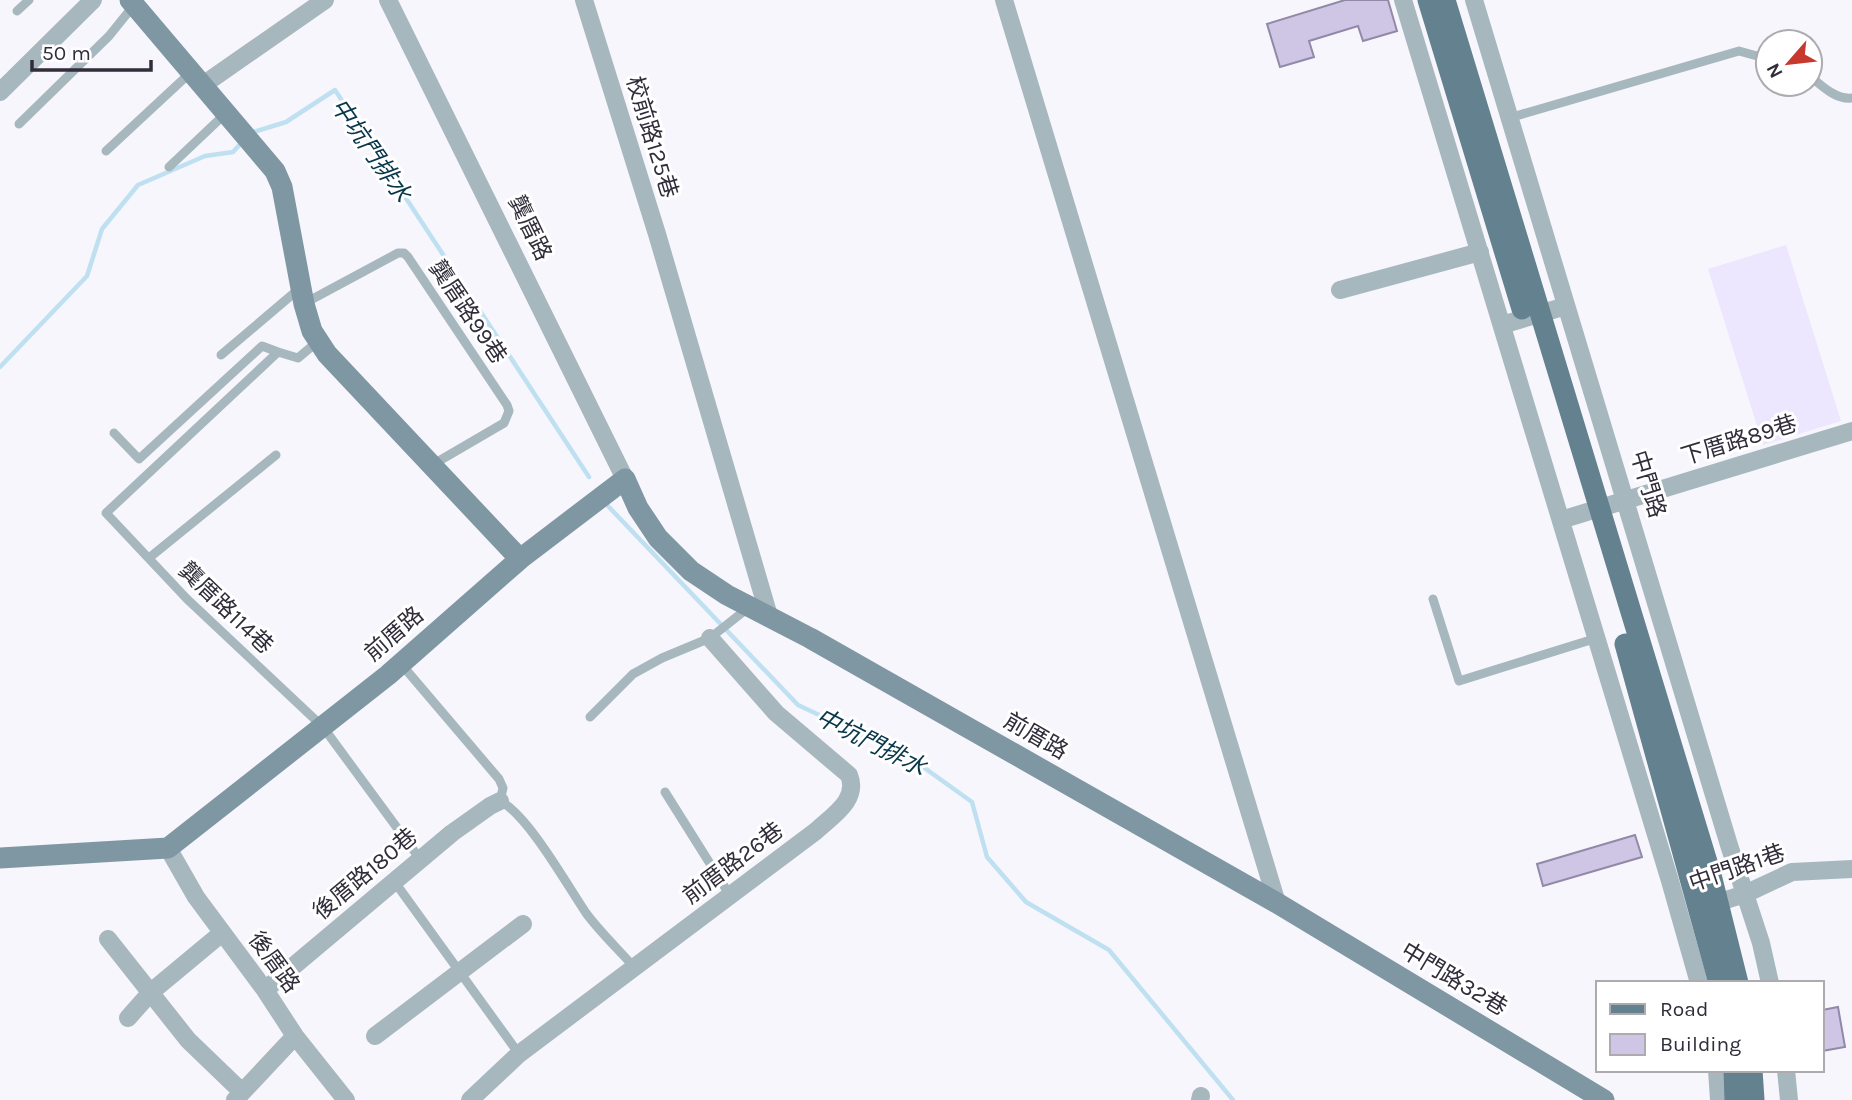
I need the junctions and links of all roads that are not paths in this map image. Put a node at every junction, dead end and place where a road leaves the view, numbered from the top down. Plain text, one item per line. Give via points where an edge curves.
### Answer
1 (29, 0) edge
2 (93, 0) edge
3 (325, 0) edge
4 (388, 0) edge
5 (584, 0) edge
6 (1004, 0) edge
7 (1403, 0) edge
8 (1428, 0) edge
9 (1444, 0) edge
10 (1474, 0) edge
11 (132, 3) edge
12 (17, 10) dead end
13 (1754, 55) edge
14 (197, 78) junction
15 (1824, 87) edge
16 (0, 92) edge
17 (1852, 98) edge
18 (227, 113) junction
19 (1509, 118) junction
20 (19, 124) dead end
21 (106, 151) dead end
22 (169, 167) dead end
23 (1480, 252) junction
24 (1340, 290) dead end
25 (302, 295) junction
26 (1566, 306) junction
27 (1532, 316) junction
28 (1502, 325) junction
29 (318, 341) junction
30 (278, 352) junction
31 (221, 355) dead end
32 (1852, 431) edge
33 (114, 433) dead end
34 (276, 455) dead end
35 (432, 465) junction
36 (625, 479) junction
37 (1625, 500) junction
38 (1592, 510) junction
39 (1561, 520) junction
40 (149, 558) junction
41 (520, 559) junction
42 (1433, 599) dead end
43 (749, 606) junction
44 (769, 616) junction
45 (714, 635) junction
46 (1597, 638) junction
47 (401, 663) junction
48 (590, 717) dead end
49 (323, 727) junction
50 (665, 792) dead end
51 (500, 801) junction
52 (169, 848) junction
53 (0, 858) edge
54 (420, 859) junction
55 (1852, 869) edge
56 (394, 881) junction
57 (1745, 894) junction
58 (731, 897) junction
59 (1277, 903) junction
60 (1699, 908) junction
61 (523, 924) dead end
62 (222, 933) junction
63 (108, 939) dead end
64 (634, 967) junction
65 (460, 972) junction
66 (1699, 981) edge
67 (1718, 981) edge
68 (1737, 981) edge
69 (1770, 981) edge
70 (265, 990) junction
71 (150, 992) junction
72 (128, 1018) dead end
73 (375, 1036) dead end
74 (295, 1037) junction
75 (519, 1054) junction
76 (1717, 1072) edge
77 (1734, 1072) edge
78 (1752, 1072) edge
79 (1786, 1072) edge
80 (239, 1096) edge
81 (346, 1100) edge
82 (470, 1100) edge
83 (1604, 1100) edge
84 (1719, 1100) edge
85 (1735, 1100) edge
86 (1754, 1100) edge
87 (1789, 1100) edge

1 - 12 lane
2 - 16 street
3 - 14 street
4 - 36 street, 龔厝路
5 - 44 street, 校前路125巷
6 - 59 street
7 - 23 street
8 - 27 main road
9 - 27 main road
10 - 19 street, 中門路
11 - 14 street
11 - 20 lane via 110,36
13 - 19 lane via 1739,51
14 - 18 street
14 - 21 lane
15 - 17 lane
18 - 22 lane
18 - 25 street via 275,171 282,187
19 - 26 street, 中門路
23 - 24 street
23 - 28 street
25 - 29 street
25 - 31 lane
25 - 35 lane, 龔厝路99巷 via 404,253 507,405 504,423
26 - 27 street
26 - 37 street, 中門路
27 - 28 street
27 - 38 main road
28 - 39 street
29 - 30 lane via 298,358
29 - 35 street
30 - 33 lane via 262,346 139,459
30 - 40 lane, 龔厝路114巷 via 106,513
32 - 37 street, 下厝路89巷
34 - 40 lane
35 - 41 street
36 - 41 street, 前厝路
36 - 43 street, 前厝路 via 659,538 691,571
37 - 38 street, 下厝路89巷
37 - 57 street, 中門路
38 - 39 street, 下厝路89巷
38 - 60 main road
39 - 46 street
40 - 49 lane, 龔厝路114巷
41 - 47 street, 前厝路
42 - 46 lane via 1459,681
43 - 44 street, 前厝路
43 - 45 lane
44 - 59 street, 前厝路
45 - 48 lane via 633,674
45 - 58 street, 前厝路26巷 via 762,699 849,775 853,785 852,795 816,831
46 - 60 street
47 - 49 street, 前厝路
47 - 51 lane via 499,779 503,788
49 - 52 street, 前厝路
49 - 54 lane, 龔厝路114巷
50 - 58 lane
51 - 54 street, 後厝路180巷
51 - 64 lane via 510,806 588,916
52 - 53 street
52 - 62 street, 後厝路
54 - 56 street, 後厝路180巷
55 - 57 street, 中門路1巷 via 1792,872
56 - 65 lane
56 - 70 street, 後厝路180巷
57 - 60 street, 中門路1巷
57 - 69 street, 中門路
58 - 64 street, 前厝路26巷
59 - 83 street, 中門路32巷
60 - 66 street
60 - 67 main road
60 - 68 main road
61 - 65 street
62 - 70 street, 後厝路
62 - 71 street
63 - 71 street
64 - 75 street, 前厝路26巷
65 - 73 street
65 - 75 lane
70 - 74 street, 後厝路
71 - 72 street
71 - 80 street
74 - 80 street
74 - 81 street, 後厝路
75 - 82 street, 前厝路26巷
76 - 84 street
77 - 85 main road
78 - 86 main road
79 - 87 street

